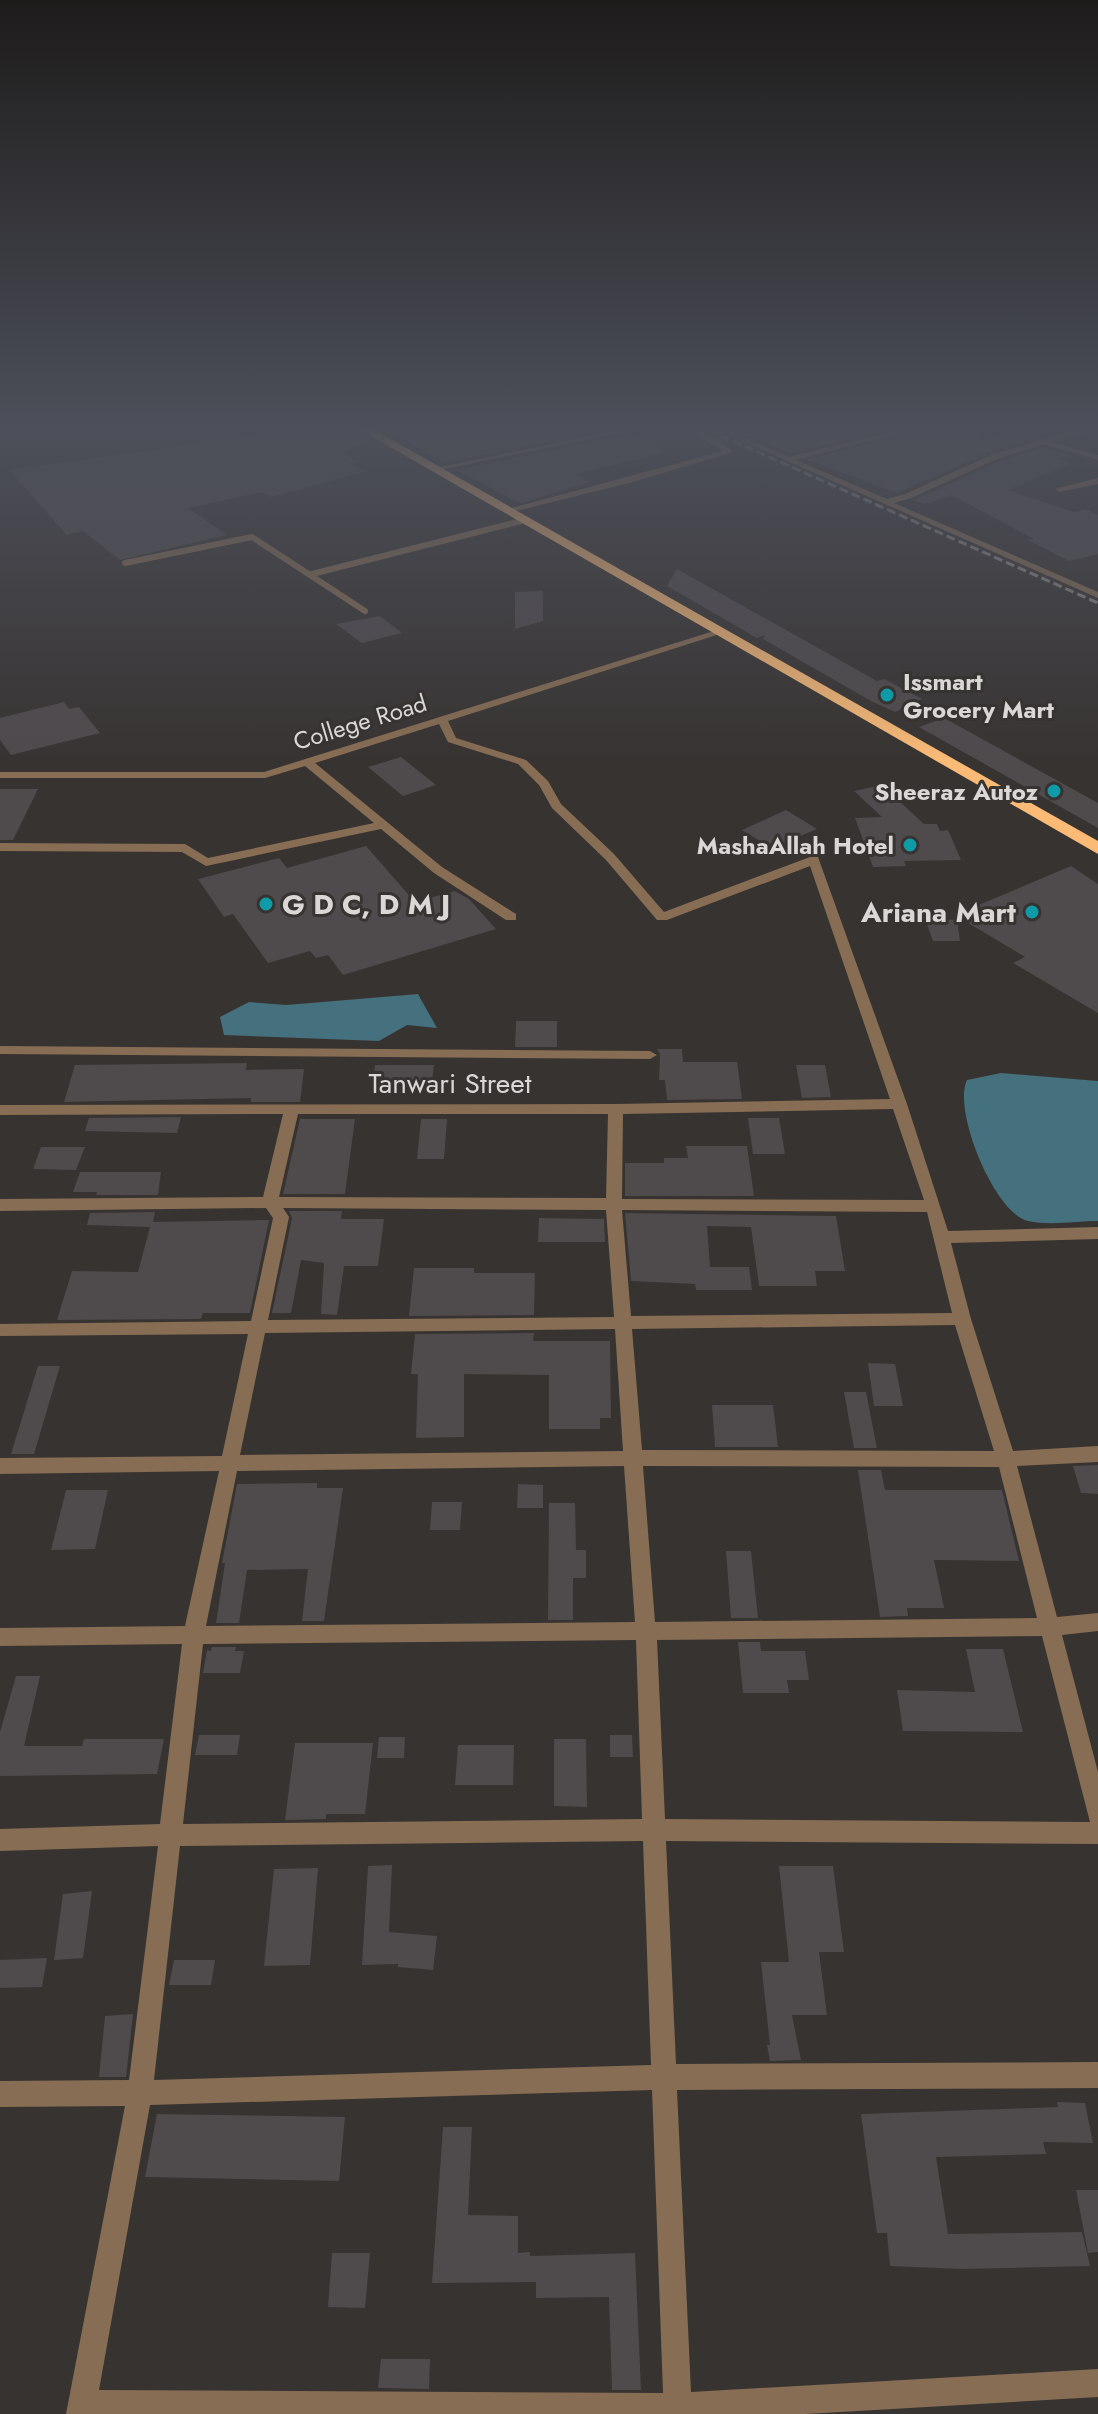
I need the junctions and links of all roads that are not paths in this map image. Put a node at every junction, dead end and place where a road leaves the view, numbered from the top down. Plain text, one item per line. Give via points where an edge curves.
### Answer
1 (249, 538) edge
2 (253, 538) edge
3 (455, 538) edge
4 (556, 538) edge
5 (968, 538) edge
6 (125, 563) dead end
7 (312, 574) junction
8 (1098, 595) edge
9 (365, 611) dead end
10 (721, 632) junction
11 (442, 720) junction
12 (307, 762) junction
13 (0, 775) edge
14 (383, 825) junction
15 (0, 847) edge
16 (1098, 849) edge
17 (511, 917) dead end
18 (0, 1050) edge
19 (650, 1055) dead end
20 (900, 1104) junction
21 (292, 1109) junction
22 (616, 1109) junction
23 (1, 1112) edge
24 (270, 1202) junction
25 (0, 1205) edge
26 (614, 1206) junction
27 (934, 1206) junction
28 (1098, 1233) edge
29 (942, 1237) junction
30 (962, 1319) junction
31 (621, 1324) junction
32 (257, 1326) junction
33 (0, 1330) edge
34 (1098, 1454) edge
35 (635, 1458) junction
36 (1006, 1459) junction
37 (228, 1463) junction
38 (0, 1466) edge
39 (1098, 1622) edge
40 (1051, 1627) junction
41 (194, 1633) junction
42 (646, 1633) junction
43 (0, 1637) edge
44 (1098, 1815) edge
45 (654, 1829) junction
46 (1098, 1833) edge
47 (173, 1834) junction
48 (0, 1840) edge
49 (1098, 2075) edge
50 (662, 2077) junction
51 (140, 2093) junction
52 (0, 2094) edge
53 (1098, 2383) edge
54 (81, 2409) edge
55 (486, 2410) edge
56 (678, 2411) edge

1 - 6 lane
2 - 7 lane
3 - 7 lane
4 - 10 highway
5 - 8 street
7 - 9 lane
10 - 11 street, College Road
10 - 16 highway
11 - 12 street, College Road
11 - 20 street via 452,740 522,762 544,783 556,806 662,917 814,860
12 - 13 street, College Road via 265,775
12 - 14 street
14 - 15 street via 206,862 185,848
14 - 17 street via 438,870
18 - 19 street
20 - 22 street, Tanwari Street
20 - 27 street
21 - 22 street, Tanwari Street
21 - 23 street, Tanwari Street
21 - 24 street
22 - 26 street
24 - 25 street
24 - 26 street
24 - 32 street via 281,1217
26 - 27 street
26 - 31 street
27 - 29 street
28 - 29 street
29 - 30 street
30 - 31 street
30 - 36 street
31 - 32 street
31 - 35 street
32 - 33 street
32 - 37 street
34 - 36 street
35 - 36 street
35 - 37 street
35 - 42 street
36 - 40 street
37 - 38 street
37 - 41 street
39 - 40 street
40 - 42 street
40 - 44 street
41 - 42 street
41 - 43 street
41 - 47 street
42 - 45 street
45 - 46 street
45 - 47 street
45 - 50 street
47 - 48 street
47 - 51 street
49 - 50 street
50 - 51 street
50 - 56 street
51 - 52 street
51 - 54 street
53 - 56 street
54 - 55 street
55 - 56 street

